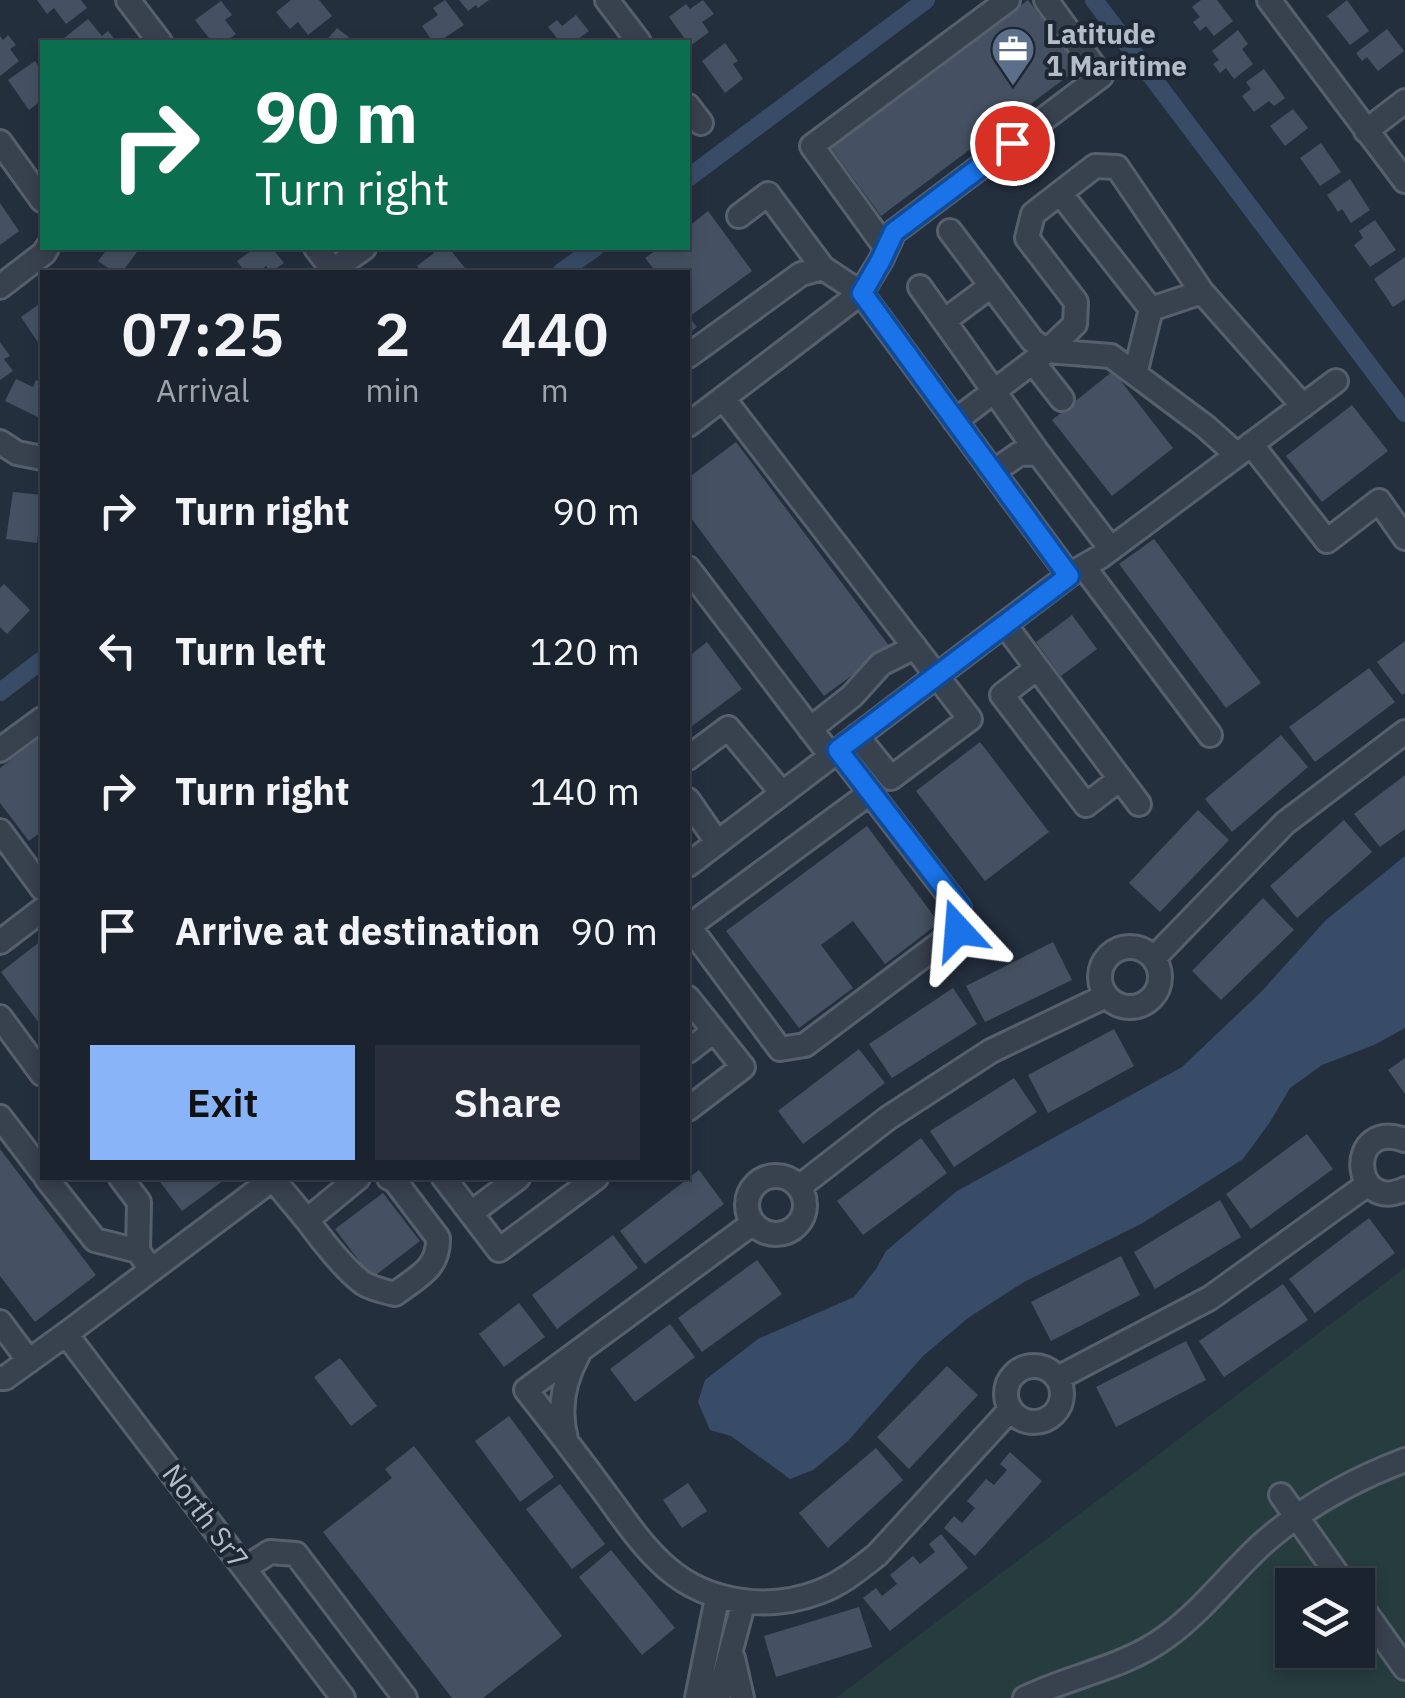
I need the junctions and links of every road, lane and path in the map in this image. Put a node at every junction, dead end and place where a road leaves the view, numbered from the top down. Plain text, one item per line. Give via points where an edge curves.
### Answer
1 (128, 0) edge
2 (607, 0) edge
3 (1008, 0) edge
4 (1046, 0) edge
5 (1269, 0) edge
6 (158, 40) edge
7 (637, 40) edge
8 (1405, 101) edge
9 (1366, 131) junction
10 (0, 142) edge
11 (1405, 181) edge
12 (1060, 193) junction
13 (40, 197) edge
14 (739, 216) dead end
15 (950, 231) dead end
16 (886, 248) junction
17 (46, 250) edge
18 (361, 250) edge
19 (824, 268) junction
20 (332, 270) edge
21 (991, 286) junction
22 (0, 287) edge
23 (920, 287) dead end
24 (1202, 292) junction
25 (862, 293) junction
26 (1151, 309) junction
27 (944, 321) junction
28 (690, 355) edge
29 (1040, 356) junction
30 (1135, 374) junction
31 (1336, 381) dead end
32 (994, 392) junction
33 (723, 398) junction
34 (1062, 399) dead end
35 (1303, 406) junction
36 (956, 421) junction
37 (690, 423) edge
38 (9, 448) edge
39 (1244, 449) junction
40 (1038, 454) junction
41 (40, 457) edge
42 (994, 472) junction
43 (1405, 538) edge
44 (1111, 549) junction
45 (690, 571) edge
46 (1076, 571) junction
47 (1004, 624) junction
48 (916, 647) junction
49 (1037, 668) junction
50 (937, 676) junction
51 (40, 720) edge
52 (810, 729) junction
53 (1405, 732) edge
54 (1210, 734) dead end
55 (842, 748) junction
56 (0, 750) edge
57 (690, 756) edge
58 (1120, 779) junction
59 (870, 792) junction
60 (782, 793) junction
61 (690, 803) edge
62 (1139, 804) dead end
63 (0, 831) edge
64 (717, 842) junction
65 (40, 848) edge
66 (23, 861) junction
67 (690, 862) edge
68 (40, 885) edge
69 (40, 912) edge
70 (690, 925) edge
71 (690, 929) edge
72 (0, 942) edge
73 (1154, 958) junction
74 (1106, 996) junction
75 (690, 1001) edge
76 (0, 1017) edge
77 (714, 1031) junction
78 (690, 1049) edge
79 (40, 1071) edge
80 (690, 1108) edge
81 (0, 1118) edge
82 (1405, 1140) edge
83 (40, 1170) edge
84 (48, 1180) edge
85 (122, 1180) edge
86 (270, 1180) edge
87 (275, 1180) edge
88 (356, 1180) edge
89 (393, 1180) edge
90 (445, 1180) edge
91 (515, 1180) edge
92 (593, 1180) edge
93 (1368, 1184) junction
94 (799, 1187) junction
95 (1405, 1190) edge
96 (470, 1213) junction
97 (306, 1220) junction
98 (753, 1223) junction
99 (145, 1260) junction
100 (0, 1322) edge
101 (66, 1334) junction
102 (584, 1346) junction
103 (29, 1361) junction
104 (0, 1378) edge
105 (1058, 1378) junction
106 (1010, 1410) junction
107 (567, 1442) junction
108 (1405, 1460) edge
109 (1281, 1495) dead end
110 (1296, 1517) junction
111 (245, 1568) junction
112 (1333, 1568) edge
113 (716, 1598) junction
114 (744, 1601) junction
115 (1375, 1626) edge
116 (1405, 1668) edge
117 (718, 1696) edge
118 (343, 1698) edge
119 (405, 1698) edge
120 (1025, 1698) edge

1 - 6 street
2 - 7 street
3 - 16 street via 812,146
4 - 16 street via 1102,76 894,232
5 - 9 street
8 - 9 street
9 - 11 street
10 - 13 street
12 - 24 street via 1096,166 1117,168
12 - 26 street
12 - 29 street via 1033,214 1027,238 1076,302 1074,324
14 - 19 street via 768,194
15 - 21 street
16 - 25 street
17 - 22 street
18 - 20 street
19 - 25 street
19 - 28 street via 801,274
21 - 27 street
21 - 29 street
23 - 27 street
24 - 26 street
24 - 35 street
25 - 33 street
25 - 36 street
26 - 30 street
27 - 32 street
29 - 30 street via 1111,356
29 - 32 street
29 - 34 street
30 - 39 street
31 - 35 street
32 - 36 street
32 - 40 street
33 - 37 street
33 - 48 street
35 - 39 street
36 - 42 street
38 - 41 street
39 - 43 street via 1327,541 1379,501
39 - 44 street
40 - 42 street via 1018,454
40 - 44 street
42 - 46 street
44 - 46 street
45 - 52 street
46 - 47 street
46 - 54 street
47 - 49 street
47 - 50 street
48 - 50 street
48 - 52 street via 881,664
49 - 58 street
49 - 58 street via 1002,695 1086,805
50 - 55 street
50 - 55 street via 970,718 891,778
51 - 56 street
52 - 55 street
53 - 73 street via 1286,823
55 - 59 street
55 - 60 street
57 - 60 street via 728,728
58 - 62 street
59 - 70 street
59 - 71 street via 960,908 958,930 806,1045 780,1050
60 - 64 street
61 - 64 street
63 - 66 street
64 - 67 street
65 - 66 street
66 - 68 street
69 - 72 street
73 - 74 street via 1134,947 1111,954 1100,974
73 - 74 street via 1161,980 1149,1001 1127,1008
74 - 94 street via 991,1051
75 - 77 street
76 - 79 street
77 - 78 street
77 - 80 street via 743,1068
81 - 83 street
82 - 93 street via 1371,1142 1361,1162
84 - 99 street via 95,1240
85 - 99 street via 139,1202
86 - 99 street
87 - 97 street
88 - 97 street
89 - 97 street via 438,1238 437,1259 395,1294 364,1283
90 - 96 street
91 - 96 street
92 - 96 street via 499,1250
93 - 95 street via 1387,1194
93 - 105 street via 1210,1298
94 - 98 street via 805,1208 794,1228 772,1234
94 - 98 street via 780,1176 758,1182 747,1201
98 - 102 street
99 - 101 street
100 - 103 street
101 - 103 street
101 - 111 street, North Sr7
102 - 107 street via 562,1398
102 - 107 street via 526,1390
103 - 104 street
105 - 106 street via 1039,1366 1018,1370 1006,1389
105 - 106 street via 1062,1399 1050,1418 1029,1422
106 - 114 street via 852,1576 785,1601
107 - 113 street via 646,1548 670,1572
108 - 110 street
109 - 110 street
110 - 112 street
110 - 120 street via 1164,1638 1113,1666
111 - 118 street, North Sr7
111 - 119 street via 270,1552 296,1554
113 - 114 street
113 - 117 street
114 - 117 street
115 - 116 street

